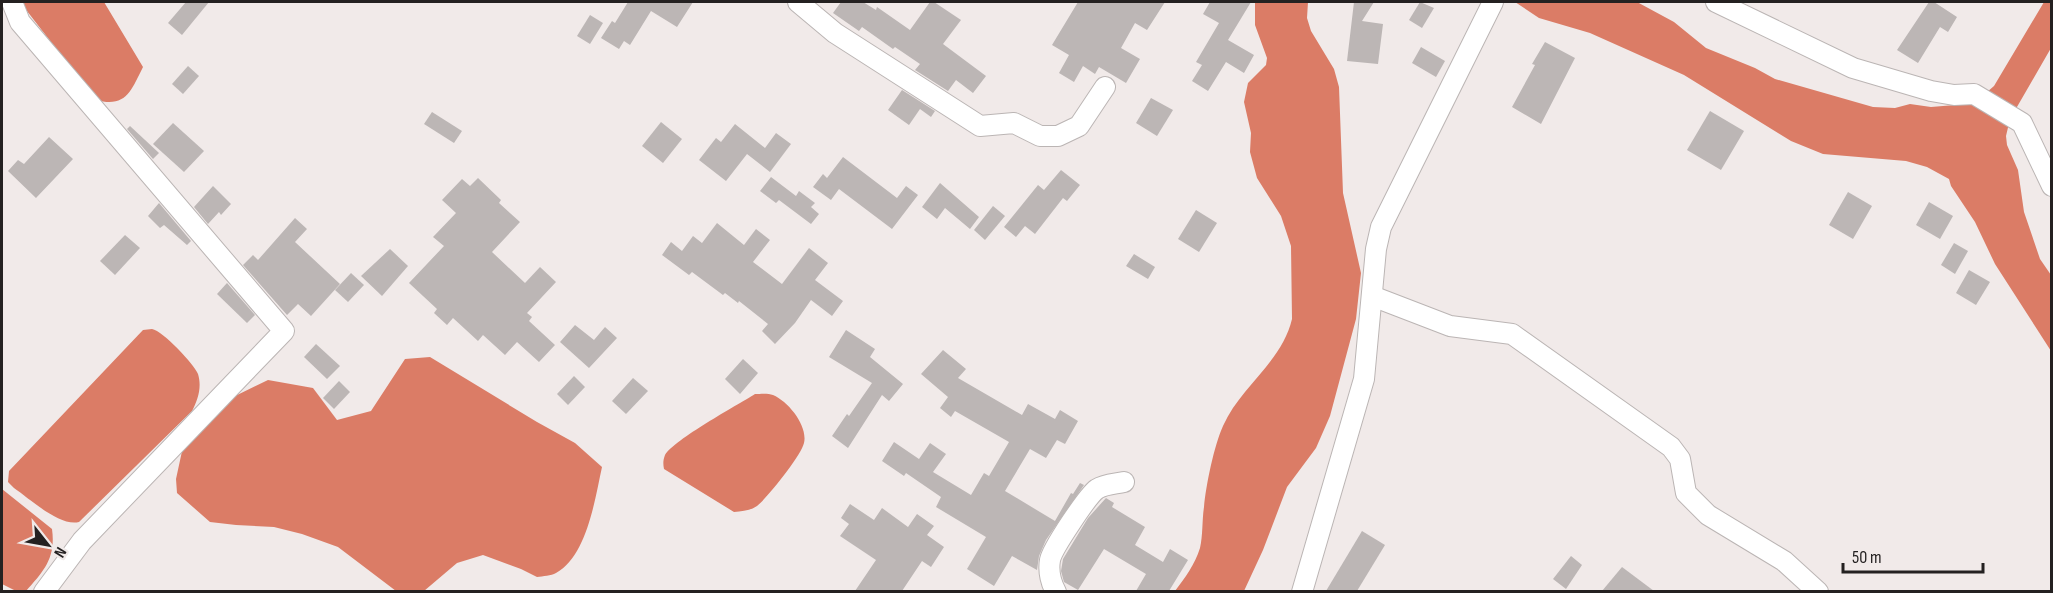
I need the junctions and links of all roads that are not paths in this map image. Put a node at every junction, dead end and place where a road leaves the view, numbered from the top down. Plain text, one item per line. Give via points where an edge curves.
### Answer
1 (12, 2) edge
2 (798, 2) edge
3 (1493, 2) edge
4 (1716, 2) edge
5 (1105, 87) dead end
6 (2052, 186) edge
7 (1372, 296) junction
8 (1124, 482) dead end
9 (44, 591) edge
10 (1056, 591) edge
11 (1302, 591) edge
12 (1818, 591) edge

1 - 9 street via 20,22 284,331 82,541
2 - 5 street via 835,33 981,126 1014,123 1040,136 1058,136 1079,126
3 - 7 street via 1381,227
4 - 6 street via 1853,68 1931,92 1974,94 2022,123
7 - 11 street via 1364,379
7 - 12 street via 1450,326 1512,334 1671,447 1680,459 1686,493 1708,515 1784,561
8 - 10 street via 1096,490 1058,543 1050,560 1049,577

